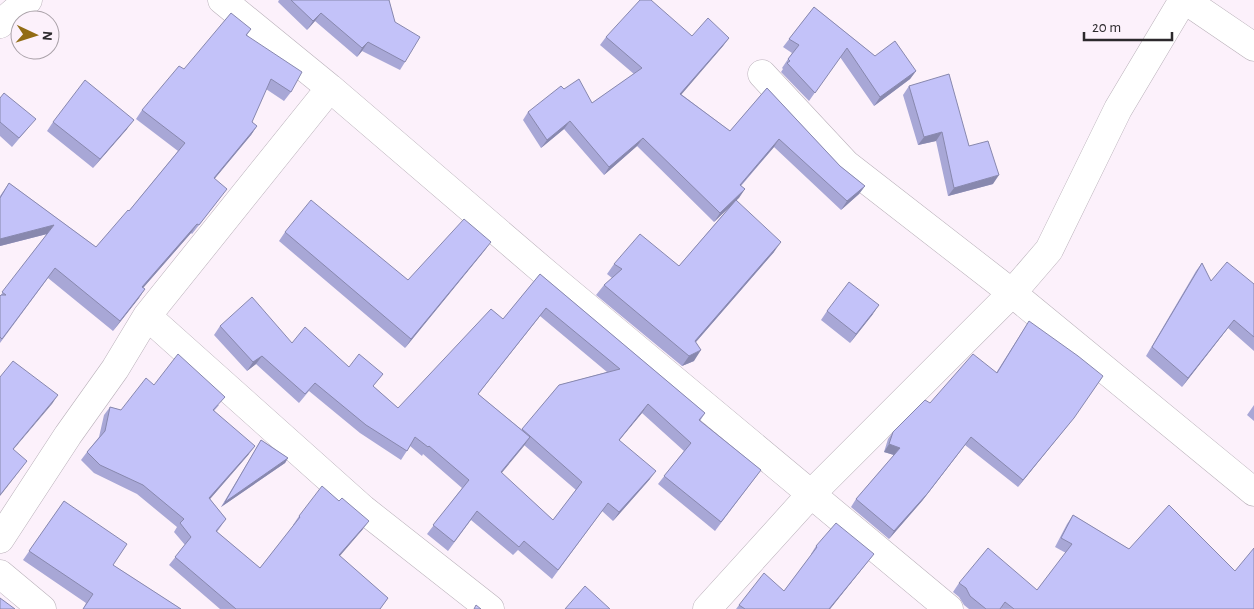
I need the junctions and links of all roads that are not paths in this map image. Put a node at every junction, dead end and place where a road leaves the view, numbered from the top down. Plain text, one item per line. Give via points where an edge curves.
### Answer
1 (28, 0) edge
2 (222, 0) edge
3 (1184, 0) edge
4 (0, 24) edge
5 (1254, 47) edge
6 (762, 74) dead end
7 (330, 88) junction
8 (1012, 293) junction
9 (147, 316) junction
10 (1254, 492) edge
11 (812, 493) junction
12 (0, 539) edge
13 (0, 574) edge
14 (42, 609) edge
15 (490, 609) edge
16 (707, 609) edge
17 (949, 609) edge

1 - 4 street
2 - 7 street
3 - 5 street
3 - 8 street via 1118,109 1048,250
6 - 8 street via 846,164
7 - 9 street
7 - 11 street via 547,274
8 - 10 street
8 - 11 street
9 - 12 street via 116,370 68,435
9 - 15 street via 363,509
11 - 16 street
11 - 17 street
13 - 14 street

